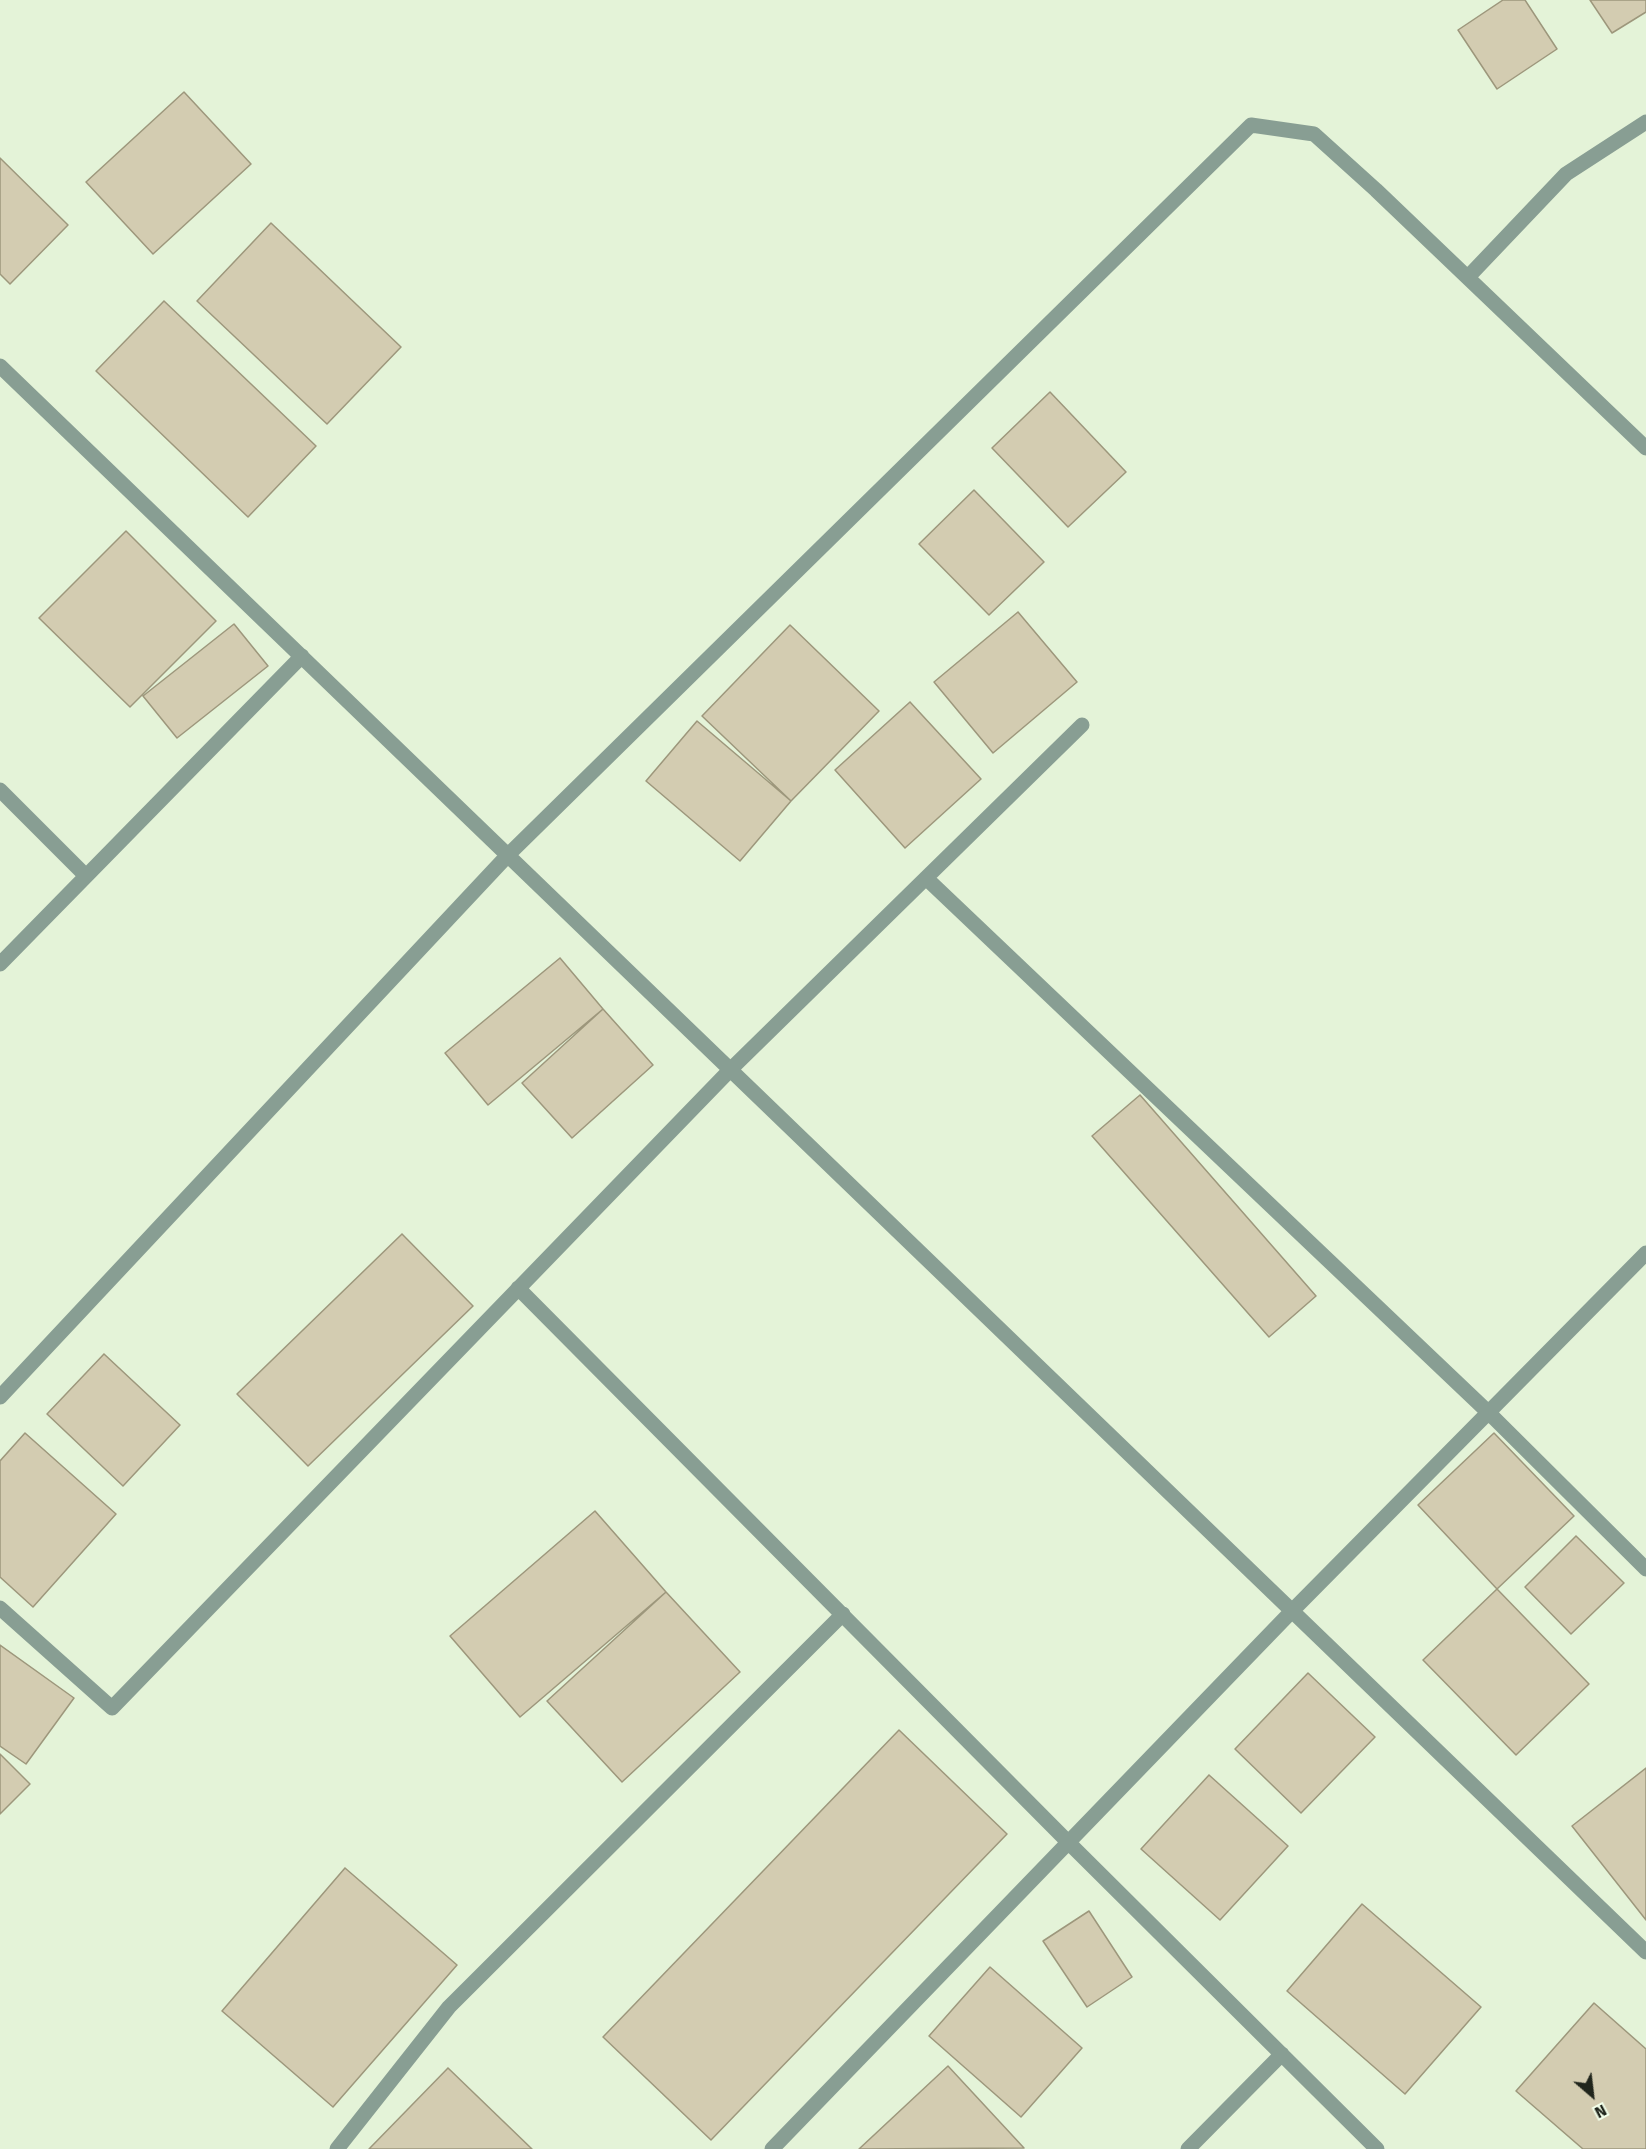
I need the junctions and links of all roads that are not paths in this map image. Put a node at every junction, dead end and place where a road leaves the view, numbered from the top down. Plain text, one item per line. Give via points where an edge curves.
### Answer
1 (1646, 122) edge
2 (1468, 277) junction
3 (0, 366) edge
4 (1646, 448) edge
5 (302, 656) junction
6 (1082, 724) dead end
7 (0, 790) edge
8 (508, 855) junction
9 (86, 876) junction
10 (926, 878) junction
11 (0, 964) edge
12 (730, 1070) junction
13 (1646, 1254) edge
14 (518, 1288) junction
15 (0, 1397) edge
16 (1489, 1413) junction
17 (1646, 1569) edge
18 (0, 1608) edge
19 (1292, 1611) junction
20 (843, 1614) junction
21 (1069, 1842) junction
22 (1646, 1952) edge
23 (1282, 2054) junction
24 (337, 2149) edge
25 (772, 2149) edge
26 (1188, 2149) edge
27 (1377, 2149) edge

1 - 2 street via 1566,174
2 - 4 street
2 - 8 street via 1314,134 1251,125
3 - 5 street
5 - 8 street
5 - 9 street
6 - 10 street
7 - 9 street
8 - 12 street
8 - 15 street
9 - 11 street
10 - 12 street
10 - 16 street
12 - 14 street
12 - 19 street
13 - 16 street
14 - 18 street via 112,1708
14 - 20 street
16 - 17 street
16 - 19 street
19 - 21 street
19 - 22 street
20 - 21 street
20 - 24 street via 449,2007
21 - 23 street
21 - 25 street
23 - 26 street
23 - 27 street

